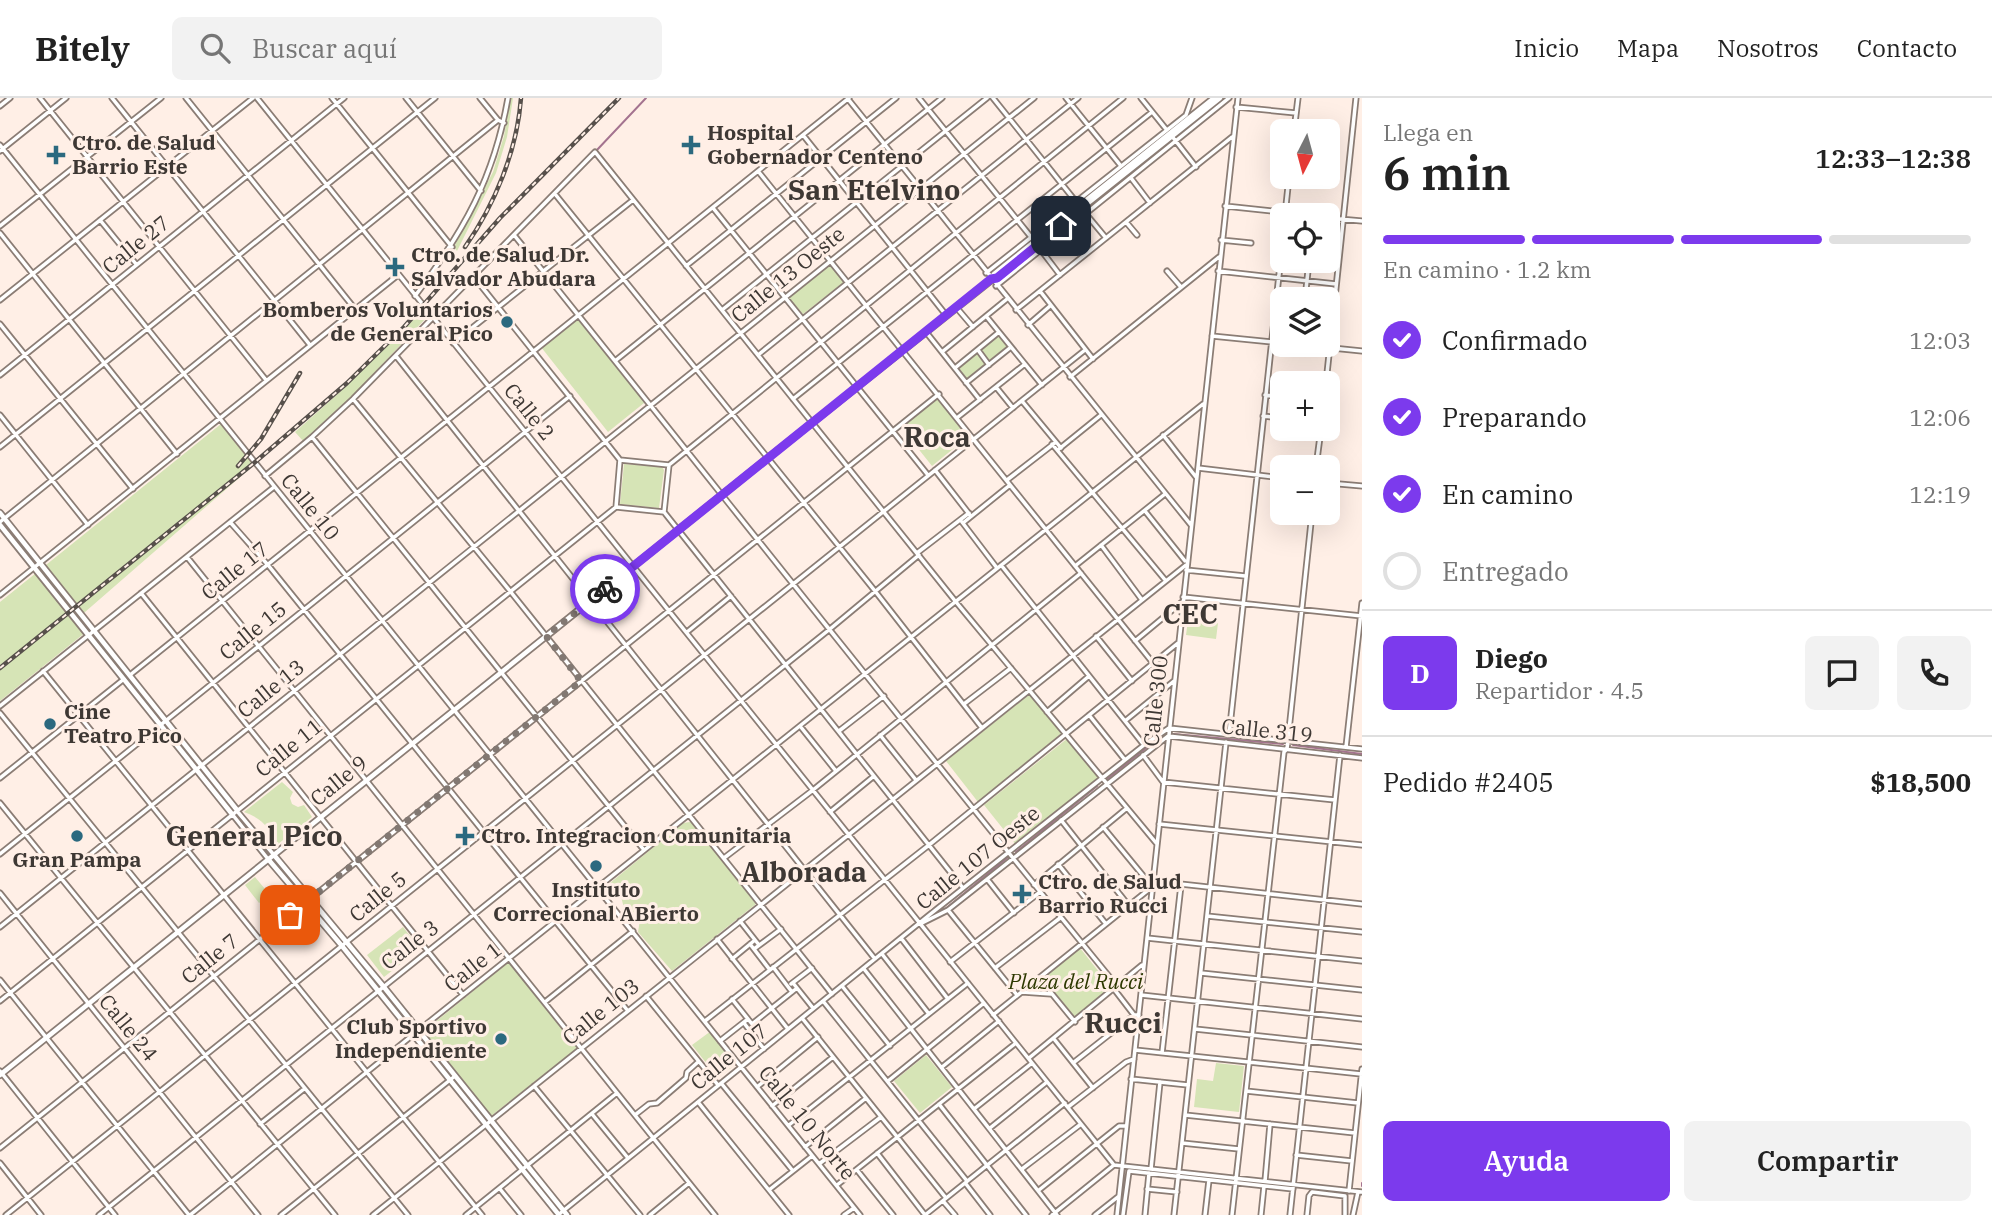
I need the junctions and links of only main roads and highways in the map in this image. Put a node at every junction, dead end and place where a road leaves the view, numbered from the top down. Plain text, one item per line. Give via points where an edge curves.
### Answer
1 (1214, 98) edge
2 (1220, 98) edge
3 (1171, 135) junction
4 (0, 513) edge
5 (2, 522) edge
6 (274, 855) junction
7 (268, 859) junction
8 (344, 944) junction
9 (1, 1073) edge
10 (452, 1078) junction
11 (524, 1168) junction
12 (565, 1213) edge
13 (558, 1215) edge

1 - 3 main road
2 - 3 main road
3 - 6 main road, Calle 9
4 - 5 main road
5 - 5 main road via 167,721 234,812 34,568
6 - 7 main road, Calle 9
6 - 8 main road
7 - 8 main road
7 - 9 main road, Calle 9
8 - 10 main road
8 - 10 main road via 419,1030
10 - 11 main road
11 - 12 main road
11 - 13 main road

